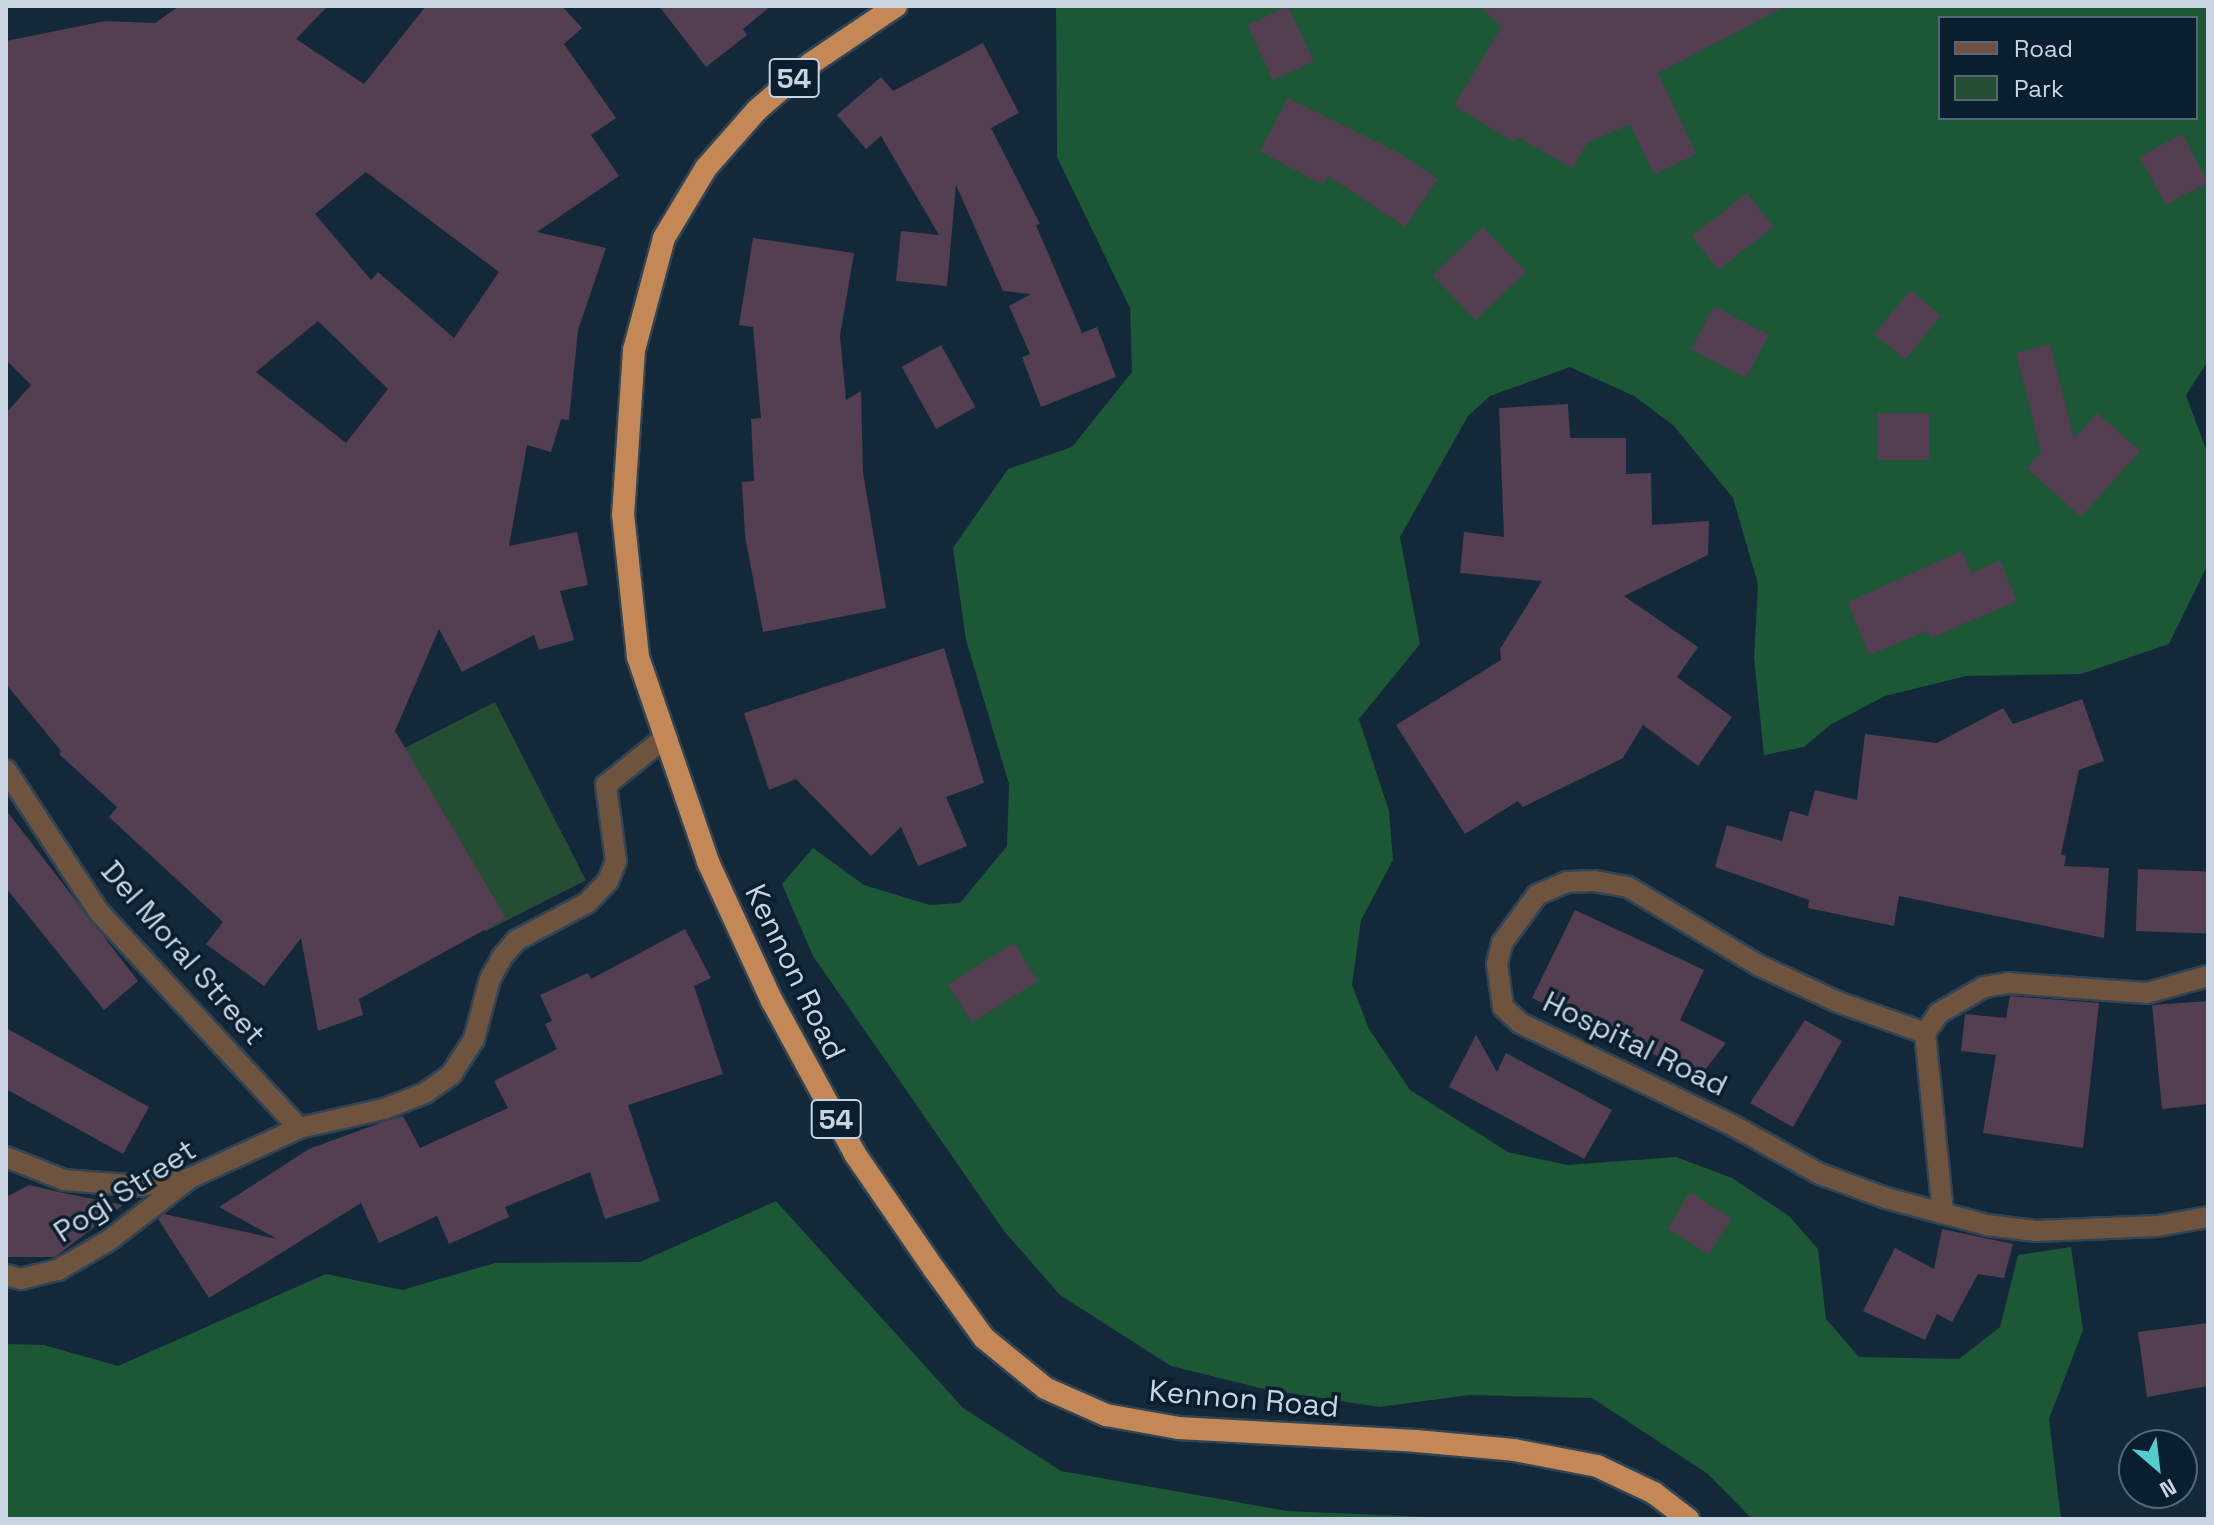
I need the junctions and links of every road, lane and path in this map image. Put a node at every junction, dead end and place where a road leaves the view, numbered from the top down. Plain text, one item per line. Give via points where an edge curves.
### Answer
1 (896, 6) edge
2 (662, 740) junction
3 (6, 770) edge
4 (2208, 976) edge
5 (1925, 1033) junction
6 (299, 1128) junction
7 (6, 1157) edge
8 (190, 1178) junction
9 (1943, 1213) junction
10 (2208, 1217) edge
11 (6, 1275) edge
12 (1688, 1519) edge

1 - 2 highway, Kennon Road / 54 via 810,64 757,110 706,168 664,238 651,273 634,350 623,514 638,657
2 - 6 street, Pogi Street via 606,785 616,861 608,881 587,903 517,940 502,957 490,979 474,1039 451,1075 425,1093 384,1109
2 - 12 highway, Kennon Road / 54 via 708,862 772,1001 855,1154 984,1338 1045,1388 1106,1415 1178,1428 1430,1442 1597,1466 1654,1493
3 - 6 street, Del Moral Street via 99,912
4 - 5 street via 2147,993 2009,983 1984,987 1939,1013
5 - 9 street
5 - 9 street, Hospital Road via 1838,1002 1758,965 1628,887 1594,881 1567,882 1537,895 1502,943 1497,964 1503,1007 1520,1023 1734,1126 1820,1174
6 - 8 street, Pogi Street
7 - 8 street via 64,1180 142,1186
8 - 11 street, Pogi Street via 108,1241 58,1270 21,1279
9 - 10 street, Hospital Road via 2036,1231 2158,1226

